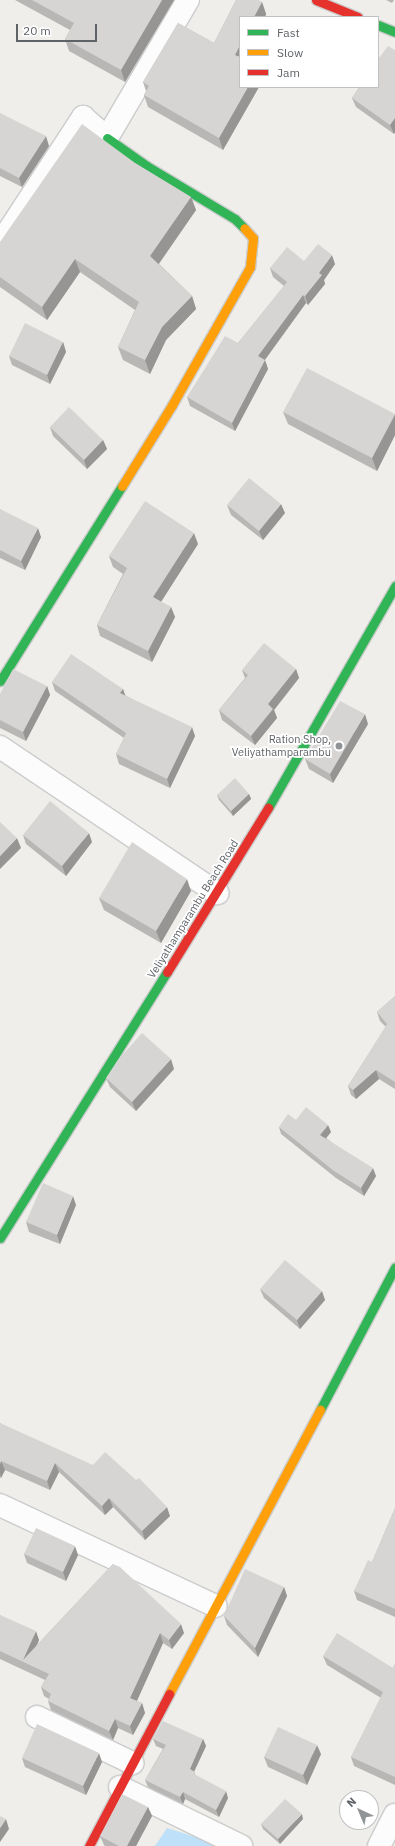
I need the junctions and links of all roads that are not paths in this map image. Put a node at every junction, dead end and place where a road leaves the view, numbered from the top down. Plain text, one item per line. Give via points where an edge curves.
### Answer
1 (188, 0) edge
2 (316, 0) edge
3 (356, 16) edge
4 (379, 25) edge
5 (395, 32) edge
6 (107, 138) junction
7 (0, 244) edge
8 (395, 586) edge
9 (0, 681) edge
10 (0, 747) edge
11 (217, 893) junction
12 (0, 1238) edge
13 (395, 1267) edge
14 (0, 1505) edge
15 (216, 1606) junction
16 (37, 1717) dead end
17 (132, 1763) junction
18 (120, 1787) junction
19 (395, 1815) edge
20 (89, 1846) edge
21 (241, 1846) edge
22 (379, 1846) edge

1 - 6 street
2 - 3 street
4 - 5 street
6 - 7 street via 83,117
6 - 9 street via 147,166 235,219 253,238 250,267 172,405
8 - 11 street, Veliyathamparambu Beach Road
10 - 11 street
11 - 12 street, Veliyathamparambu Beach Road
13 - 15 street
14 - 15 street
15 - 17 street
16 - 17 street
17 - 18 street
18 - 20 street
18 - 21 street
19 - 22 street

